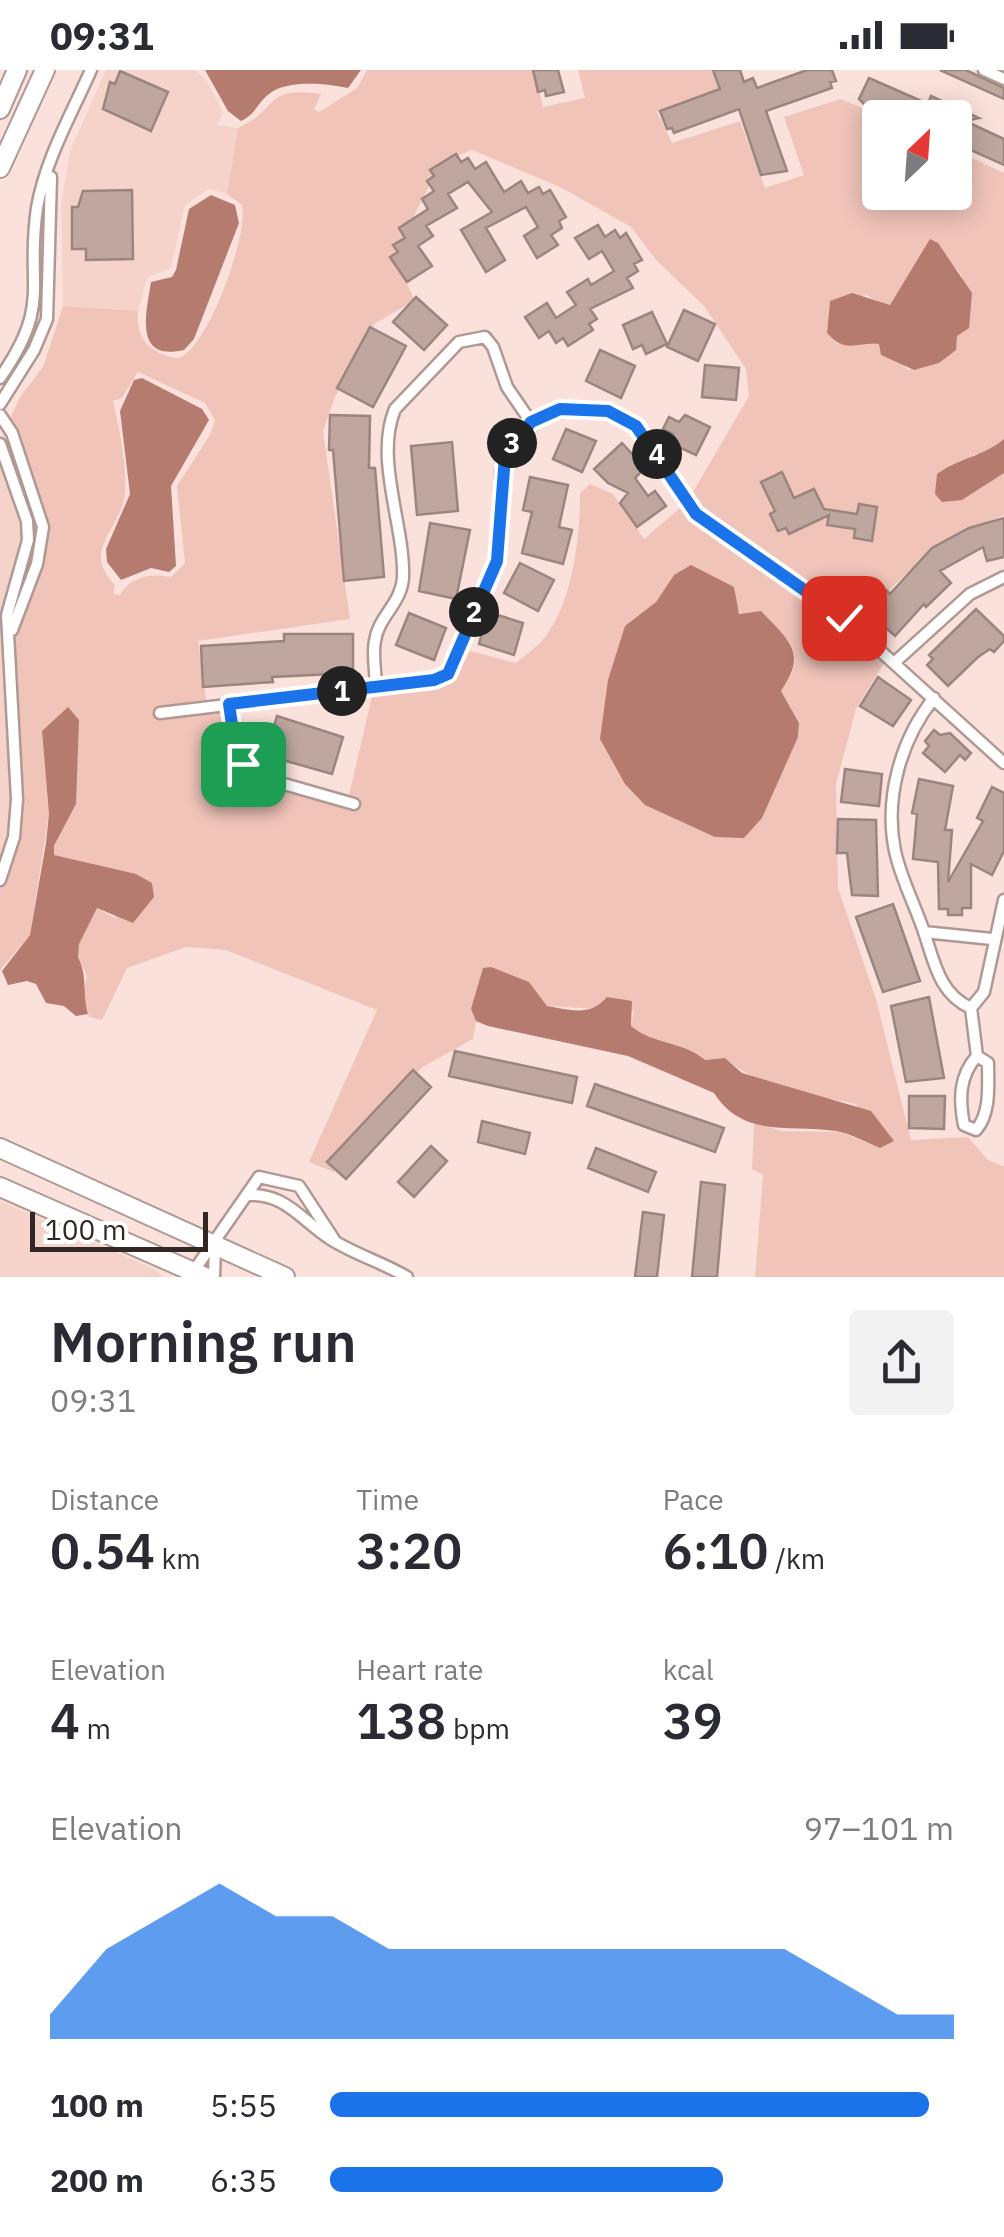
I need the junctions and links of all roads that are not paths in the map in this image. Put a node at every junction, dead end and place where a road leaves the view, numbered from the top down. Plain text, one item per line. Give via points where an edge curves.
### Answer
1 (18, 70) edge
2 (45, 70) edge
3 (91, 70) edge
4 (984, 70) edge
5 (1004, 79) edge
6 (0, 108) edge
7 (53, 158) junction
8 (0, 168) edge
9 (36, 272) junction
10 (50, 273) junction
11 (0, 378) edge
12 (0, 404) edge
13 (0, 415) edge
14 (531, 422) junction
15 (0, 444) edge
16 (1004, 578) edge
17 (10, 636) junction
18 (894, 662) junction
19 (376, 688) junction
20 (934, 698) junction
21 (229, 704) junction
22 (160, 714) dead end
23 (1004, 764) edge
24 (354, 804) dead end
25 (0, 880) edge
26 (1004, 900) edge
27 (924, 932) junction
28 (992, 939) junction
29 (971, 1008) junction
30 (977, 1056) junction
31 (0, 1148) edge
32 (0, 1187) edge
33 (246, 1195) junction
34 (335, 1241) junction
35 (215, 1245) junction
36 (196, 1275) edge
37 (214, 1277) edge
38 (285, 1277) edge
39 (407, 1277) edge

1 - 6 main road
2 - 8 main road
3 - 7 street
4 - 5 street
7 - 9 street via 38,205
7 - 10 street
9 - 10 street
9 - 11 street via 32,324
10 - 12 street via 41,335
13 - 17 street via 43,527
14 - 18 street via 576,407 625,418 650,442 696,514 806,588
14 - 19 street via 505,456 497,561 456,662 448,674
14 - 19 street via 484,337 459,342 395,409 389,422 391,465 403,576 397,602 374,640
15 - 17 street via 27,520 28,540 7,615
16 - 18 street via 970,594
17 - 25 street via 17,814
18 - 20 street
19 - 21 street
20 - 23 street
20 - 27 street via 902,750 893,823 899,864
21 - 22 street
21 - 24 street via 236,752 256,776
26 - 28 street
27 - 28 street
27 - 29 street via 941,980
28 - 29 street via 984,992
29 - 30 street
30 - 30 street via 988,1063 988,1082 985,1120 976,1130 964,1124 961,1095 966,1068
31 - 35 main road
32 - 36 main road
33 - 34 street via 291,1205
33 - 34 street via 259,1177 299,1186
33 - 35 street
34 - 39 street
35 - 36 street
35 - 37 street
35 - 38 main road

